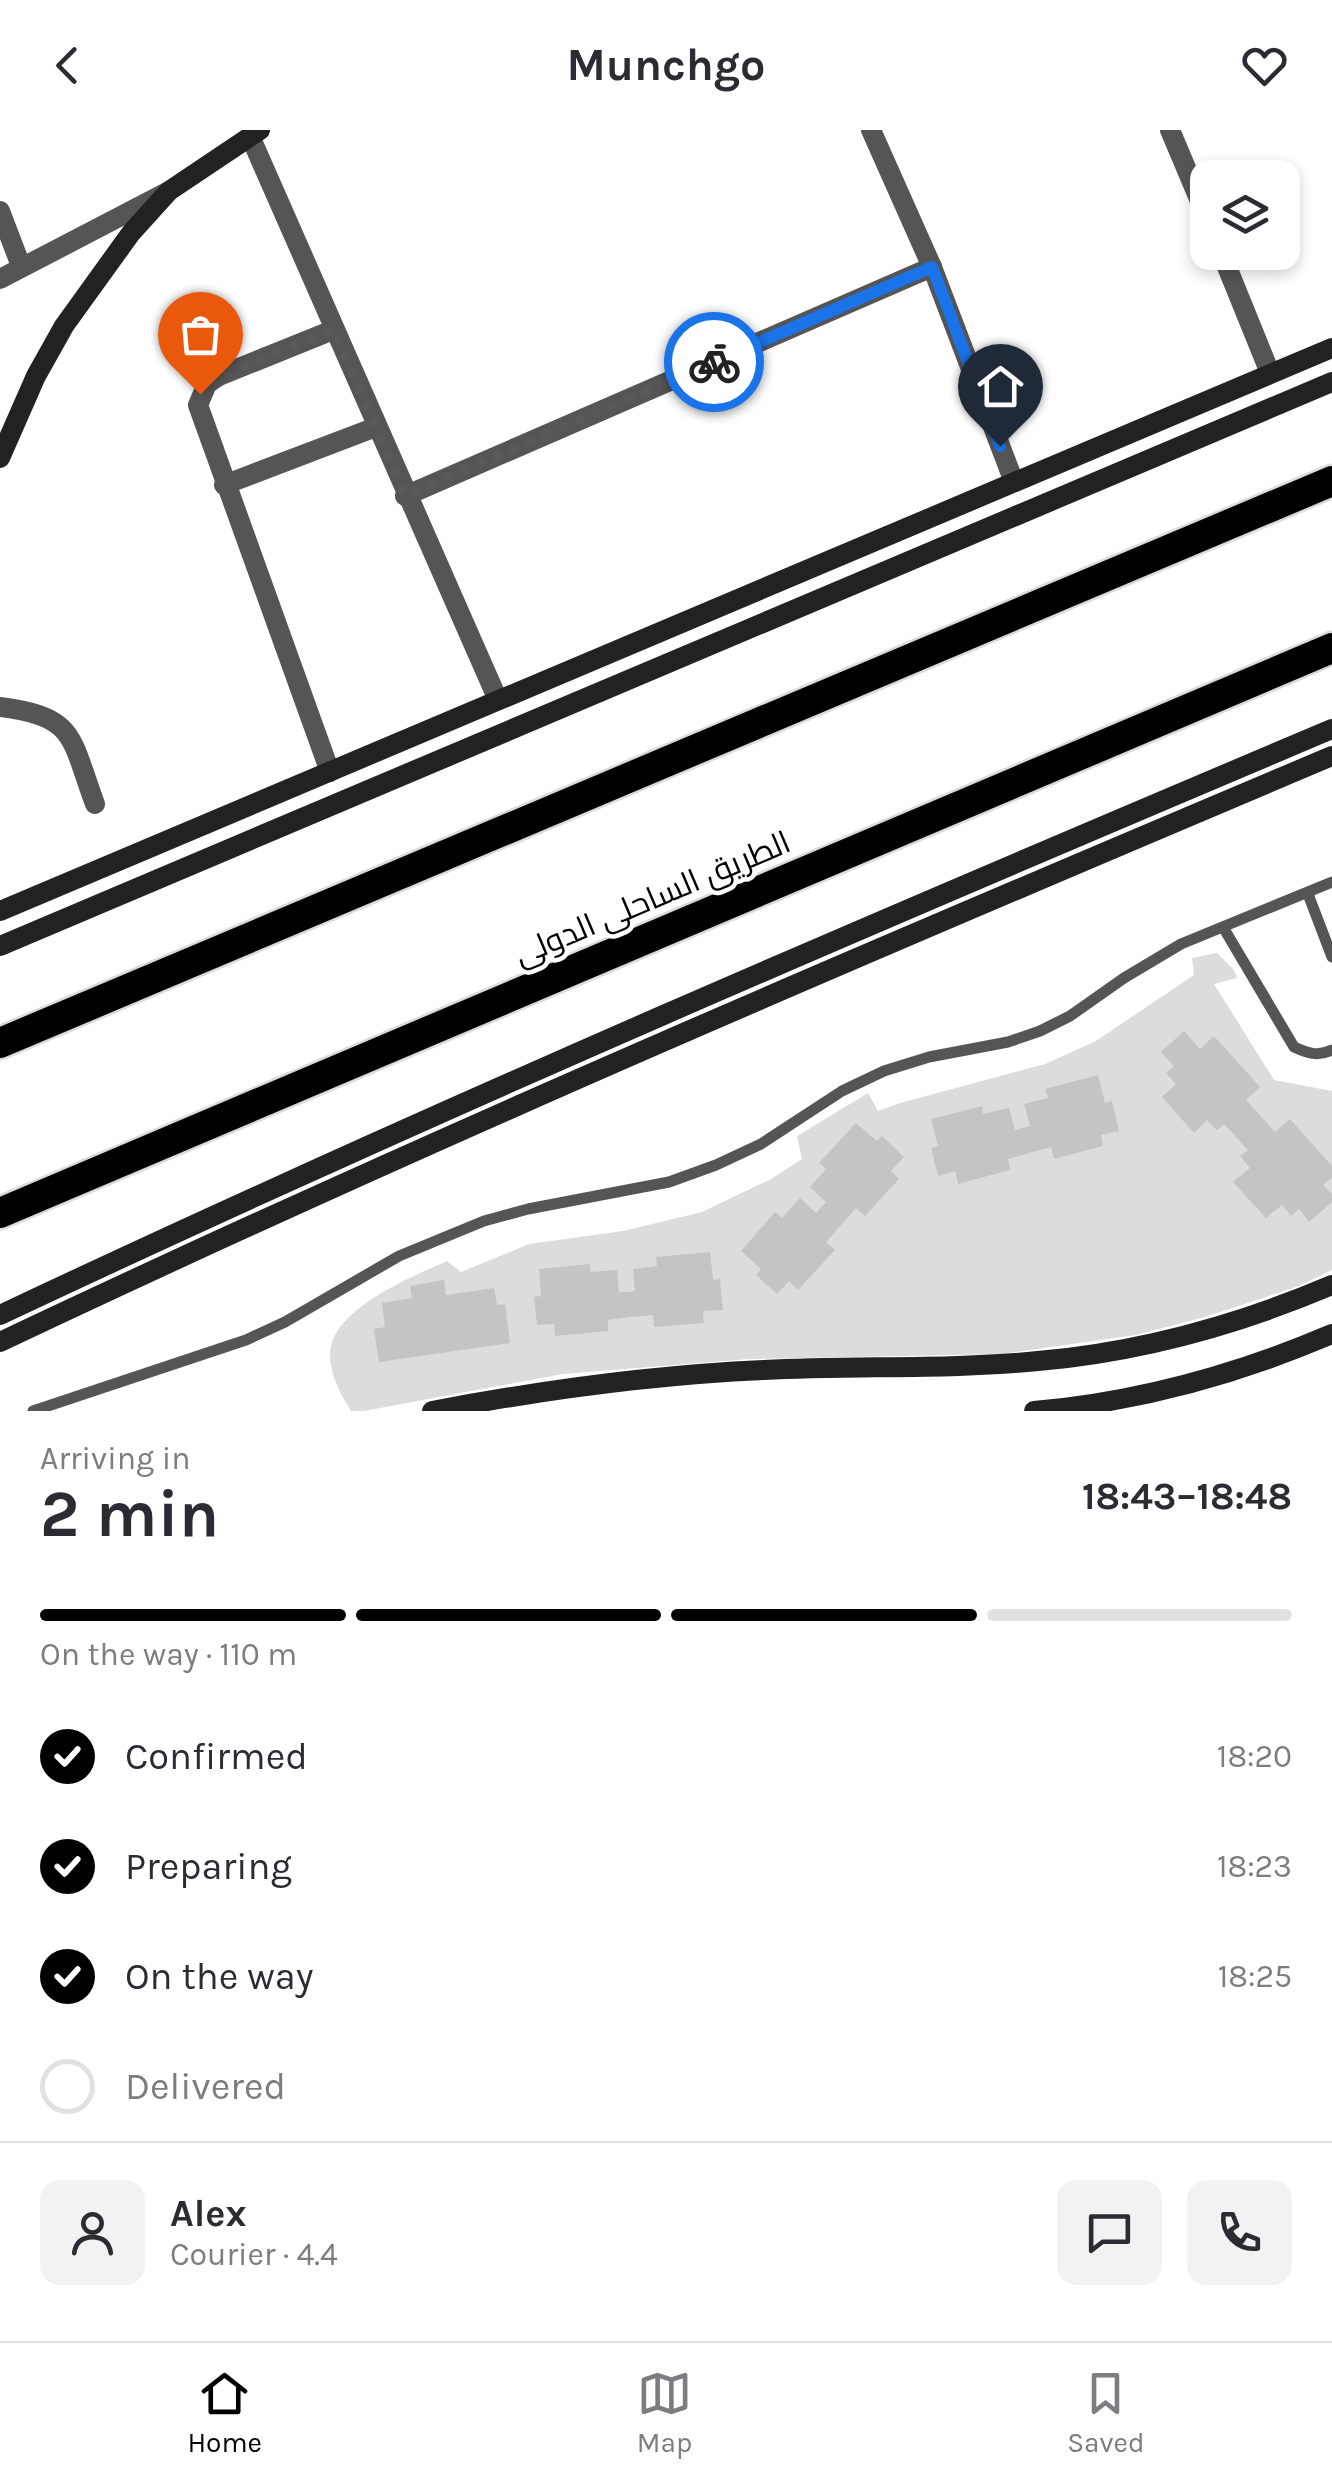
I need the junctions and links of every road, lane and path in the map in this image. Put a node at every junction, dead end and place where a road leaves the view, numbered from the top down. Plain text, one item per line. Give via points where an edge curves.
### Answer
1 (871, 130) edge
2 (1170, 130) edge
3 (243, 136) edge
4 (1190, 177) edge
5 (169, 191) junction
6 (0, 211) edge
7 (21, 266) junction
8 (932, 267) junction
9 (1228, 270) edge
10 (0, 279) edge
11 (334, 330) junction
12 (1332, 348) edge
13 (1270, 374) junction
14 (1332, 382) edge
15 (376, 427) junction
16 (0, 458) edge
17 (1332, 481) edge
18 (1014, 482) junction
19 (224, 485) junction
20 (405, 496) junction
21 (1332, 648) edge
22 (498, 700) junction
23 (0, 708) edge
24 (1332, 729) edge
25 (1332, 756) edge
26 (330, 772) junction
27 (94, 804) dead end
28 (1332, 882) edge
29 (1308, 894) junction
30 (0, 911) edge
31 (1224, 927) junction
32 (0, 946) edge
33 (1332, 957) edge
34 (0, 1043) edge
35 (1332, 1050) edge
36 (0, 1213) edge
37 (1332, 1285) edge
38 (0, 1315) edge
39 (1332, 1334) edge
40 (0, 1342) edge
41 (32, 1411) edge
42 (432, 1411) edge
43 (1034, 1411) edge

1 - 8 street
2 - 4 street
3 - 5 main road
3 - 11 street
5 - 7 street
5 - 16 main road via 64,326
6 - 7 street
7 - 10 street
8 - 18 street
8 - 20 street
9 - 13 street
11 - 15 street
11 - 19 street via 206,384 198,405
12 - 13 main road
13 - 18 main road
14 - 32 main road
15 - 19 street
15 - 20 street
17 - 34 highway
18 - 22 main road
19 - 26 street
20 - 22 street
21 - 36 highway, الطريق الساحلى الدولى
22 - 26 main road
23 - 27 street via 50,717 64,728
24 - 38 main road via 260,1192
25 - 40 main road via 270,1214
26 - 30 main road
28 - 29 lane
29 - 31 lane
29 - 33 lane
31 - 35 lane via 1294,1047 1308,1054
31 - 41 lane via 1152,960 1040,1031 884,1071 716,1165 669,1182 484,1221 399,1256 246,1340
37 - 42 main road via 1229,1324 1102,1354 678,1375
39 - 43 main road via 1219,1376

